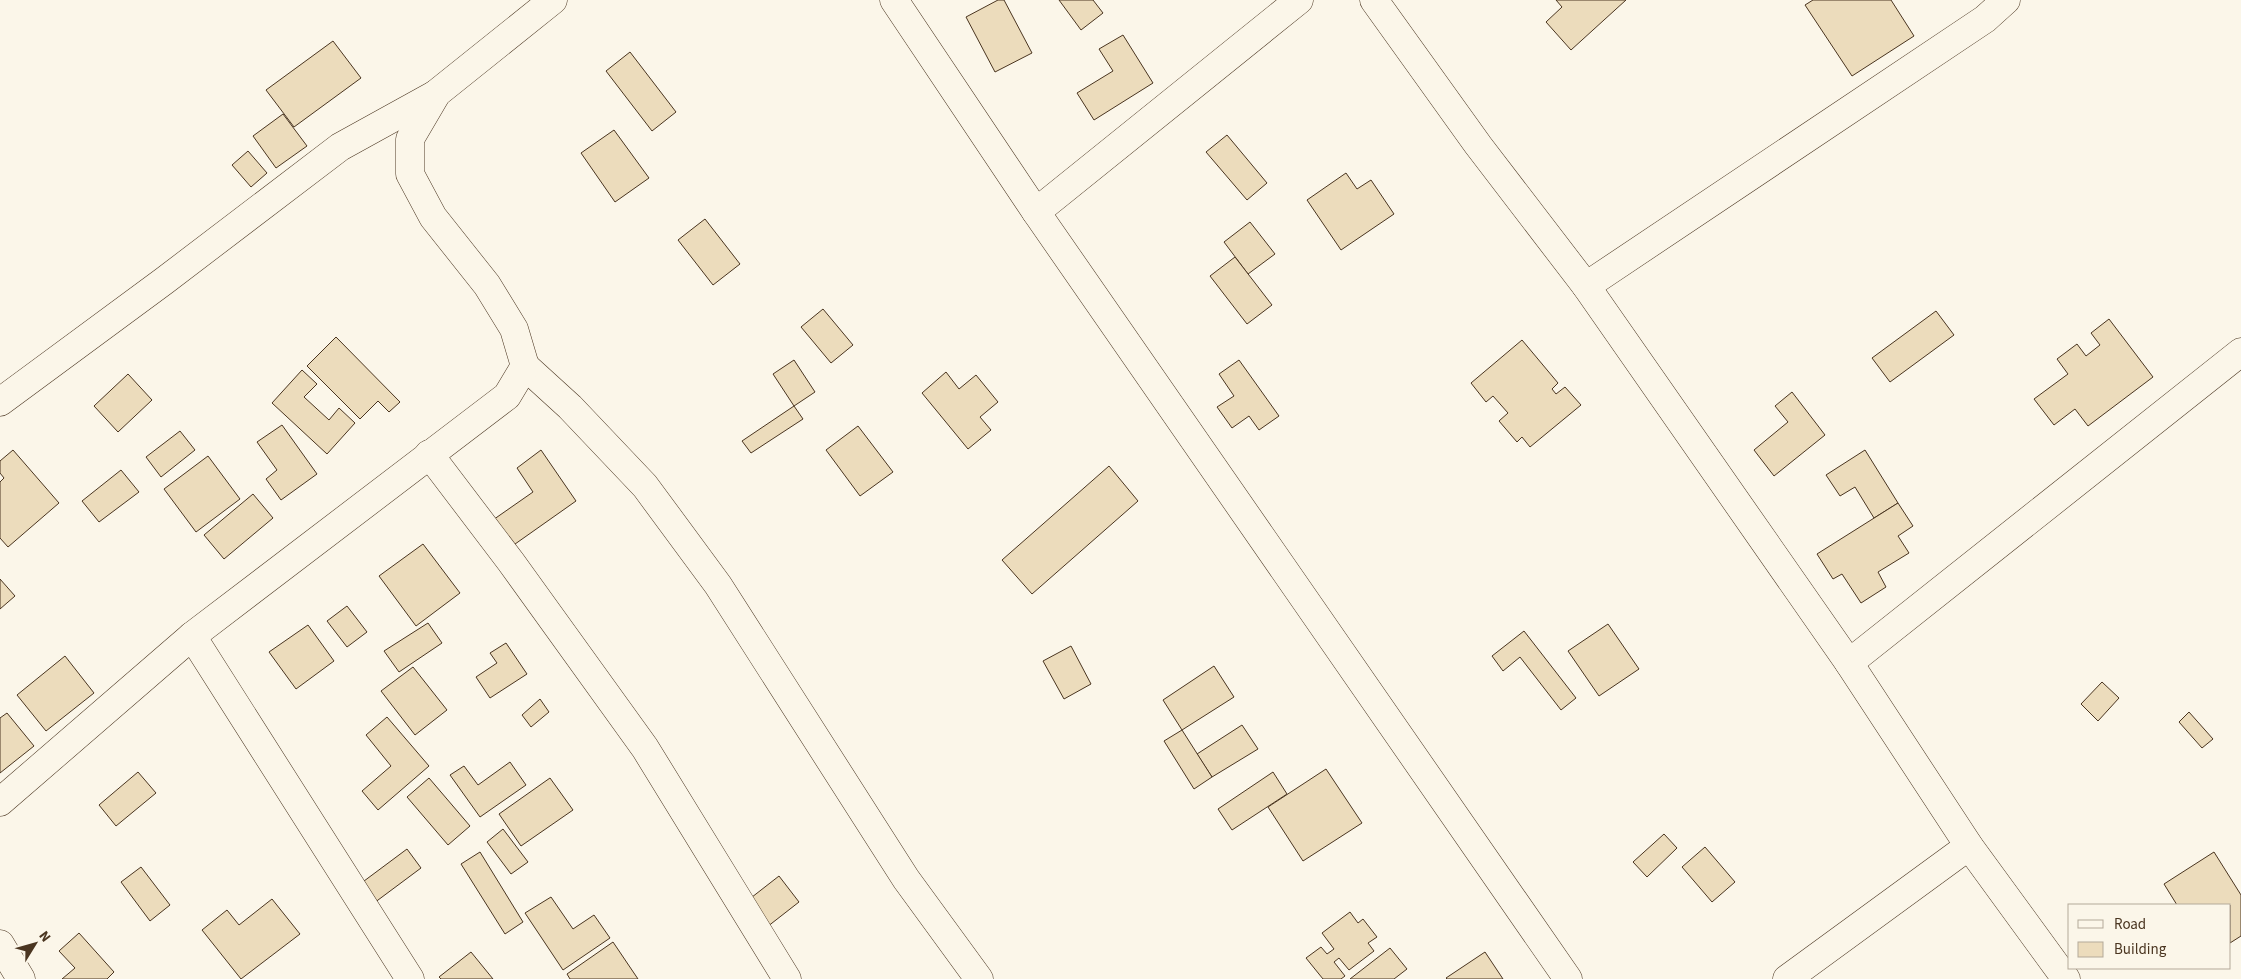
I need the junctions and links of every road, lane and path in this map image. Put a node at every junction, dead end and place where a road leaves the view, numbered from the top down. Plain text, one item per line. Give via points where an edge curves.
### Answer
1 (553, 0) edge
2 (894, 0) edge
3 (1299, 0) edge
4 (1374, 0) edge
5 (2006, 0) edge
6 (437, 93) junction
7 (1036, 212) junction
8 (1586, 286) junction
9 (2241, 352) edge
10 (525, 366) junction
11 (0, 402) edge
12 (430, 454) junction
13 (192, 636) junction
14 (1849, 663) junction
15 (0, 802) edge
16 (1969, 846) junction
17 (0, 944) edge
18 (21, 979) edge
19 (410, 979) edge
20 (787, 979) edge
21 (979, 979) edge
22 (1568, 979) edge
23 (1787, 979) edge
24 (2066, 979) edge

1 - 6 street
2 - 7 street
3 - 7 street
4 - 8 street via 1478,145
5 - 8 street via 1977,25
6 - 10 street via 410,139 410,174 433,217 487,284 514,329
6 - 11 street via 340,147
7 - 22 street
8 - 14 street
9 - 14 street
10 - 12 street via 508,396
10 - 21 street via 570,407 645,486 718,585 906,879
12 - 13 street
12 - 20 street via 645,748
13 - 15 street
13 - 19 street
14 - 16 street
16 - 23 street
16 - 24 street
17 - 18 street

